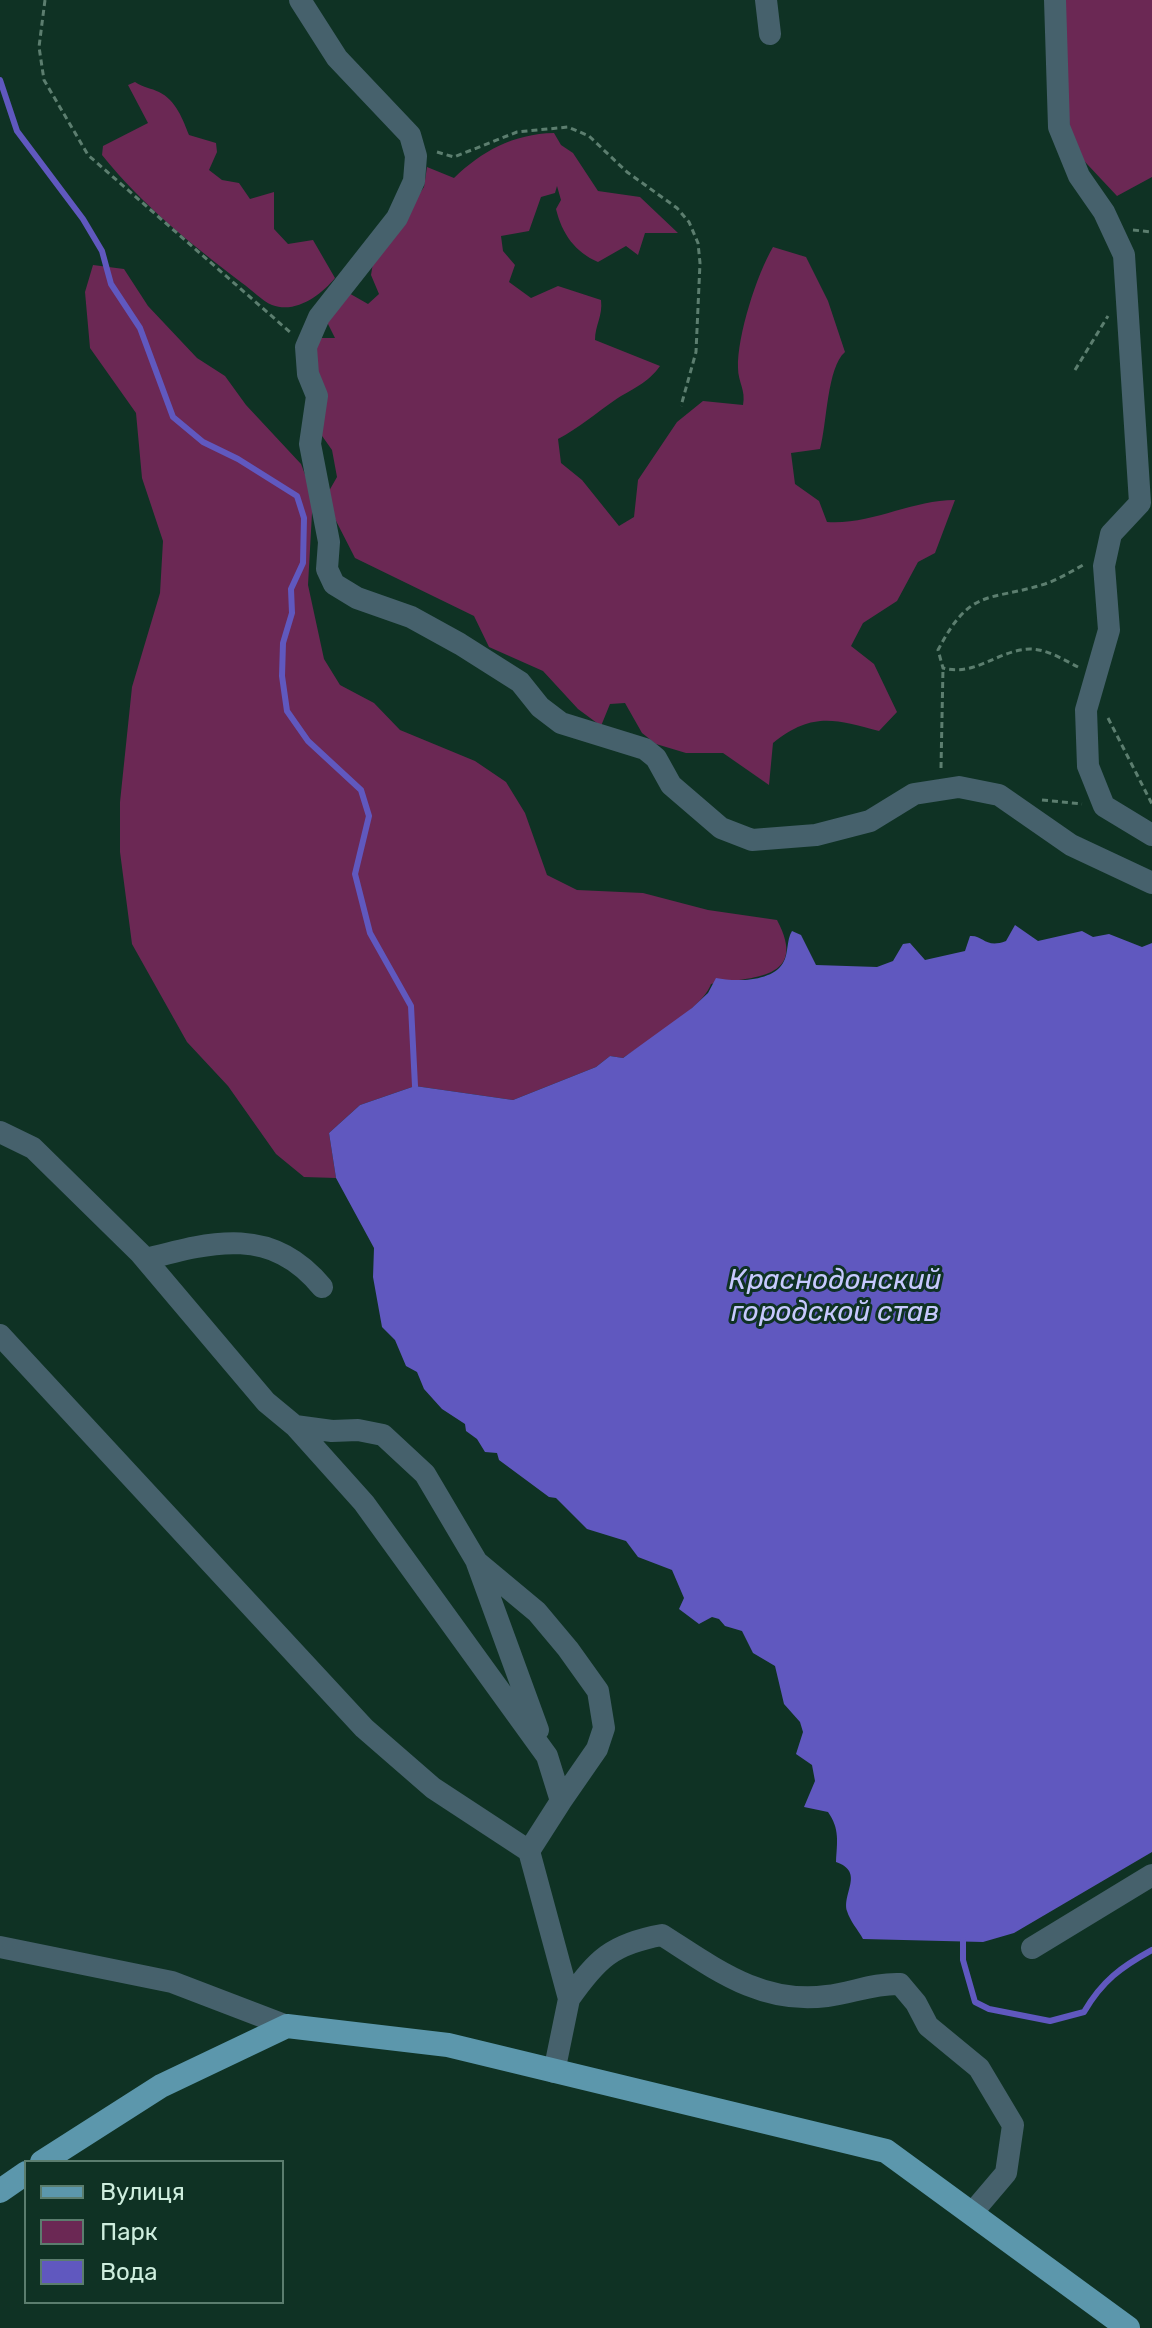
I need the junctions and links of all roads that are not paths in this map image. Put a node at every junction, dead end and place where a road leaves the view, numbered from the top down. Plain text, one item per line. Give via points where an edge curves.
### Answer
1 (300, 0) edge
2 (766, 0) edge
3 (1055, 0) edge
4 (770, 34) dead end
5 (1152, 835) edge
6 (1152, 883) edge
7 (0, 1132) edge
8 (146, 1259) junction
9 (322, 1287) dead end
10 (0, 1335) edge
11 (295, 1426) junction
12 (477, 1562) junction
13 (547, 1756) junction
14 (561, 1801) junction
15 (529, 1851) junction
16 (1152, 1875) edge
17 (0, 1947) edge
18 (1032, 1948) dead end
19 (569, 1999) junction
20 (287, 2026) junction
21 (554, 2072) junction
22 (45, 2160) edge
23 (24, 2174) edge
24 (0, 2191) edge
25 (972, 2213) junction
26 (1128, 2328) edge

1 - 6 street via 337,58 410,135 416,156 414,181 397,218 319,317 306,347 317,396 310,444 329,542 327,569 334,584 460,644 520,682 561,723 645,749 671,785 721,828 752,840 816,835 870,821 914,794 959,787 999,795 1071,845
2 - 4 street
3 - 5 street via 1059,127 1079,176 1124,255 1140,503 1111,534 1104,566 1109,630 1086,710 1088,766 1104,806
7 - 8 street via 33,1148
8 - 9 street via 237,1241 273,1249 304,1265
8 - 11 street via 266,1402
10 - 15 street via 364,1728 433,1788
11 - 12 street via 383,1435 425,1474
11 - 13 street via 364,1503
12 - 13 street
12 - 14 street via 537,1612 598,1691 604,1728 597,1749
13 - 14 street
14 - 15 street
15 - 19 street
16 - 18 street
17 - 20 street via 172,1982
19 - 21 street
19 - 25 street via 607,1953 662,1935 750,1988 796,1999 900,1984 928,2026 979,2068 1013,2125 1006,2173
20 - 21 main road via 448,2045
20 - 22 main road via 161,2086
21 - 25 main road via 886,2151
23 - 24 main road
25 - 26 main road

